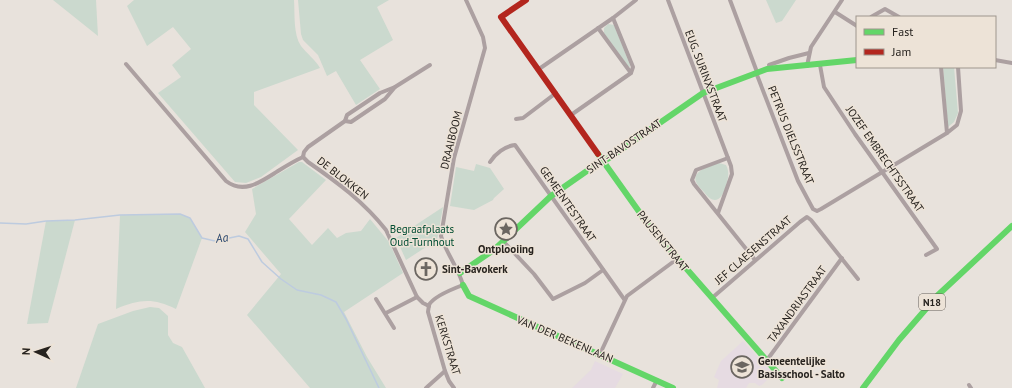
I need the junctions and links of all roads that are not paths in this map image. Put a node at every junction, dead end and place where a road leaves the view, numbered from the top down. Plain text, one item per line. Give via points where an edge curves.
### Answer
1 (466, 0) edge
2 (526, 0) edge
3 (636, 0) edge
4 (668, 0) edge
5 (730, 0) edge
6 (842, 0) edge
7 (834, 12) junction
8 (873, 16) edge
9 (897, 16) edge
10 (613, 18) junction
11 (856, 25) edge
12 (598, 28) junction
13 (809, 53) junction
14 (856, 60) edge
15 (996, 60) edge
16 (1012, 63) edge
17 (126, 64) dead end
18 (430, 64) dead end
19 (820, 64) junction
20 (769, 65) dead end
21 (808, 66) junction
22 (941, 68) edge
23 (958, 68) edge
24 (539, 69) junction
25 (757, 72) junction
26 (631, 73) junction
27 (395, 87) junction
28 (556, 93) junction
29 (703, 93) junction
30 (571, 115) junction
31 (516, 119) dead end
32 (345, 121) junction
33 (947, 132) junction
34 (303, 157) junction
35 (728, 158) junction
36 (603, 161) junction
37 (490, 162) dead end
38 (883, 172) junction
39 (551, 196) junction
40 (718, 213) junction
41 (1012, 226) edge
42 (503, 240) junction
43 (926, 255) dead end
44 (842, 258) junction
45 (677, 259) junction
46 (755, 260) junction
47 (603, 270) junction
48 (460, 273) junction
49 (858, 279) dead end
50 (463, 285) junction
51 (417, 297) junction
52 (712, 298) junction
53 (376, 299) dead end
54 (624, 299) junction
55 (429, 306) junction
56 (386, 313) junction
57 (394, 328) dead end
58 (600, 354) junction
59 (767, 360) junction
60 (445, 371) junction
61 (782, 378) dead end
62 (656, 380) junction
63 (426, 388) edge
64 (454, 388) edge
65 (653, 388) edge
66 (673, 388) edge
67 (863, 388) edge

1 - 48 street, DRAAIBOOM via 483,37 485,48 454,158 441,236
2 - 24 street, PAUSENSTRAAT via 501,17
3 - 10 street
4 - 29 street, EUG. SURINXSTRAAT
5 - 25 street, PETRUS DIELSSTRAAT
6 - 7 street
7 - 11 street
7 - 13 street
8 - 9 street via 885,8
10 - 12 street
10 - 26 street via 633,67
12 - 24 street
12 - 26 street
13 - 20 street
13 - 21 street
14 - 19 street, SINT-BAVOSTRAAT
15 - 16 street
17 - 34 street, DE BLOKKEN via 232,186 247,187 257,184
18 - 27 street
19 - 21 street, SINT-BAVOSTRAAT
19 - 38 street, JOZEF EMBRECHTSSTRAAT via 824,87
21 - 25 street, SINT-BAVOSTRAAT
22 - 33 street
23 - 33 street via 961,111 957,125
24 - 28 street, PAUSENSTRAAT
25 - 29 street, SINT-BAVOSTRAAT
25 - 38 street, PETRUS DIELSSTRAAT via 798,181 814,209 817,211
26 - 30 street
27 - 32 street via 380,93 347,115
27 - 32 street via 385,99 351,122
28 - 30 street, PAUSENSTRAAT
28 - 31 street via 522,118
29 - 35 street, EUG. SURINXSTRAAT
29 - 36 street, SINT-BAVOSTRAAT
30 - 36 street, PAUSENSTRAAT
32 - 34 street via 308,147
33 - 38 street
34 - 51 street, DE BLOKKEN via 346,189 379,221 386,230
35 - 40 street, EUG. SURINXSTRAAT via 732,174
35 - 40 street via 699,168 692,180
36 - 39 street, SINT-BAVOSTRAAT
36 - 45 street, PAUSENSTRAAT
37 - 39 street, GEMEENTESTRAAT via 494,156 515,145
38 - 43 street, JOZEF EMBRECHTSSTRAAT via 937,249
39 - 42 street, SINT-BAVOSTRAAT
39 - 47 street, GEMEENTESTRAAT
40 - 46 street
41 - 67 street, N18 via 926,308
42 - 47 street via 553,299 585,283
42 - 48 street, SINT-BAVOSTRAAT via 483,258
44 - 46 street, JEF CLAESENSTRAAT via 807,217
44 - 49 street
44 - 59 street, TAXANDRIASTRAAT
45 - 52 street, PAUSENSTRAAT
45 - 54 street
46 - 52 street, JEF CLAESENSTRAAT
47 - 54 street, GEMEENTESTRAAT
48 - 50 street, DRAAIBOOM
50 - 55 street, KERKSTRAAT via 453,288
50 - 58 street, VAN DER BEKENLAAN via 469,296
51 - 55 street, KERKSTRAAT
51 - 56 street
52 - 59 street, PAUSENSTRAAT
53 - 56 street
54 - 58 street
55 - 60 street, KERKSTRAAT via 428,312
56 - 57 street
58 - 62 street, VAN DER BEKENLAAN
59 - 61 street, PAUSENSTRAAT
60 - 63 street
60 - 64 street, KERKSTRAAT
62 - 65 street
62 - 66 street, VAN DER BEKENLAAN

